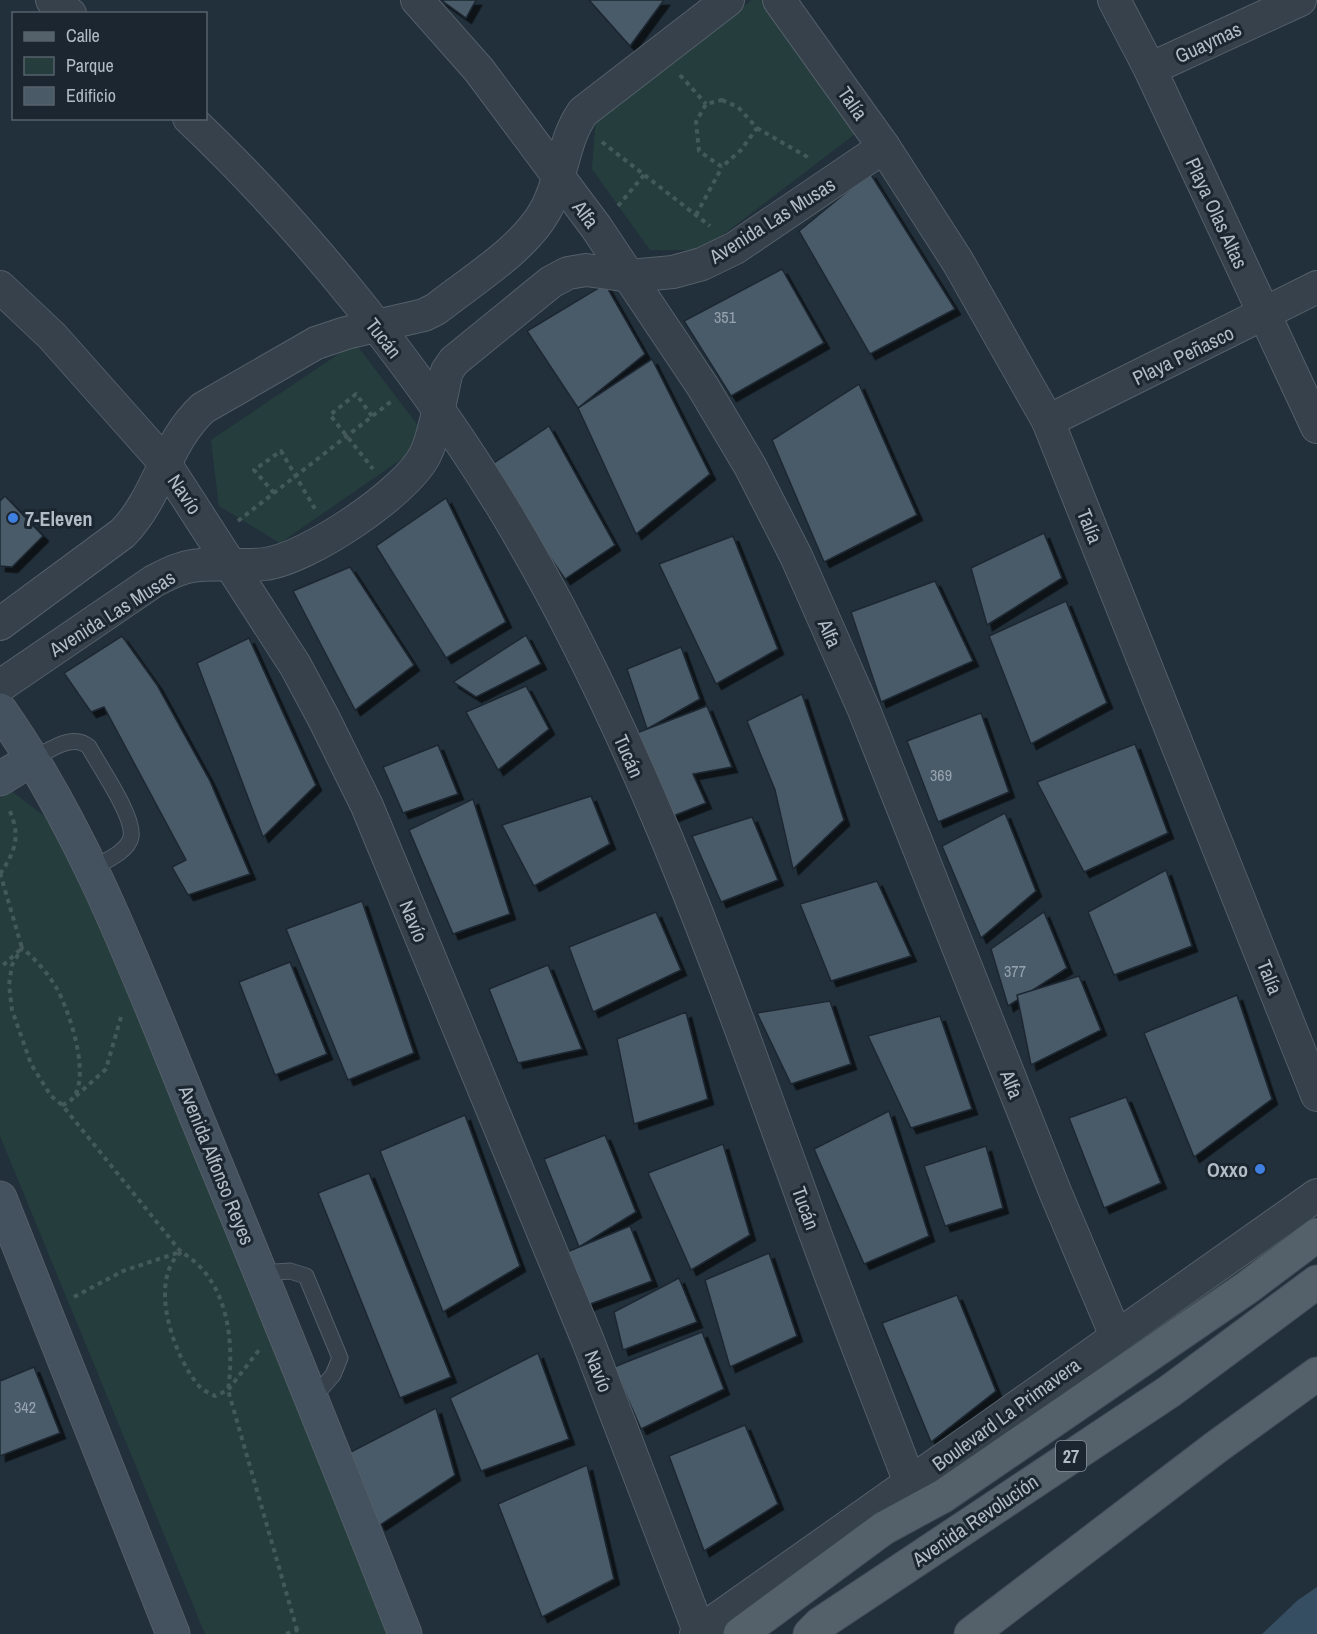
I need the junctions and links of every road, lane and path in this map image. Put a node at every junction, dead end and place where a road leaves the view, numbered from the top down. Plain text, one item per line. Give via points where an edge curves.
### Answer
1 (52, 0) edge
2 (417, 0) edge
3 (728, 0) edge
4 (779, 0) edge
5 (1114, 0) edge
6 (1300, 0) edge
7 (67, 12) edge
8 (661, 54) junction
9 (1150, 69) junction
10 (706, 104) junction
11 (191, 120) edge
12 (572, 127) junction
13 (757, 128) junction
14 (884, 147) junction
15 (818, 163) dead end
16 (722, 167) junction
17 (644, 175) junction
18 (558, 177) junction
19 (612, 196) dead end
20 (619, 205) junction
21 (625, 214) dead end
22 (696, 214) junction
23 (596, 227) junction
24 (735, 248) junction
25 (630, 276) junction
26 (0, 287) edge
27 (1317, 287) edge
28 (1264, 315) junction
29 (375, 326) junction
30 (416, 380) junction
31 (437, 408) junction
32 (372, 416) junction
33 (1048, 421) junction
34 (1317, 428) edge
35 (347, 436) junction
36 (164, 462) junction
37 (296, 476) junction
38 (274, 493) junction
39 (391, 494) junction
40 (332, 535) junction
41 (215, 539) junction
42 (233, 567) junction
43 (0, 624) edge
44 (0, 686) edge
45 (0, 710) edge
46 (32, 759) junction
47 (3, 790) edge
48 (91, 869) junction
49 (0, 874) edge
50 (22, 948) junction
51 (0, 968) edge
52 (122, 1013) dead end
53 (1317, 1095) edge
54 (75, 1096) junction
55 (62, 1105) junction
56 (1317, 1195) edge
57 (0, 1198) edge
58 (1317, 1235) edge
59 (181, 1252) junction
60 (261, 1273) junction
61 (1317, 1282) edge
62 (45, 1313) junction
63 (280, 1320) junction
64 (1116, 1336) junction
65 (1317, 1374) edge
66 (228, 1390) junction
67 (312, 1398) junction
68 (910, 1483) junction
69 (944, 1496) junction
70 (815, 1629) edge
71 (297, 1630) junction
72 (697, 1633) edge
73 (173, 1634) edge
74 (286, 1634) edge
75 (302, 1634) edge
76 (405, 1634) edge
77 (740, 1634) edge
78 (971, 1634) edge

1 - 7 street
2 - 18 street, Alfa via 479,70
3 - 8 street
4 - 14 street, Talía
5 - 9 street, Playa Olas Altas
6 - 9 street, Guaymas
8 - 10 path
8 - 12 street via 583,112
9 - 28 street, Playa Olas Altas
10 - 13 path via 722,100 738,106
10 - 16 path via 696,122 699,152
11 - 29 street, Tucán via 287,219
12 - 17 path via 595,137
12 - 18 street
13 - 15 path
13 - 16 path
14 - 24 street, Avenida Las Musas
14 - 33 street, Talía via 958,262
16 - 22 path
17 - 20 path
17 - 22 path
18 - 23 street, Alfa
18 - 29 street via 545,210 518,243 436,309
19 - 20 path
20 - 21 path
20 - 23 path
22 - 24 path
23 - 25 street, Alfa
24 - 25 street, Avenida Las Musas via 702,264 673,272
25 - 31 street, Avenida Las Musas via 586,270 550,282 454,361 447,371
25 - 64 street, Alfa via 704,387 796,556 864,710
26 - 36 street, Navío via 59,344
27 - 28 street, Playa Peñasco
28 - 33 street, Playa Peñasco
28 - 34 street, Playa Olas Altas
29 - 30 street, Tucán
29 - 36 street via 316,343 203,408 188,422
30 - 31 street, Tucán
30 - 32 path
31 - 39 street, Avenida Las Musas via 425,457
31 - 68 street, Tucán via 503,508 580,650 625,744 710,943
32 - 35 path
32 - 35 path via 356,394 330,415
33 - 53 street, Talía
35 - 37 path
35 - 39 path
36 - 41 street, Navío
36 - 43 street via 149,500 123,533
37 - 38 path
37 - 38 path via 282,451 254,470
37 - 40 path
38 - 41 path
39 - 40 street, Avenida Las Musas
40 - 42 street, Avenida Las Musas via 285,561
41 - 42 street, Navío
42 - 44 street, Avenida Las Musas via 194,565 154,581
42 - 72 street, Navío via 295,665 367,806 588,1341
45 - 46 main road, Avenida Alfonso Reyes
46 - 47 main road
46 - 48 main road, Avenida Alfonso Reyes
46 - 48 lane via 73,740 82,741 129,819 131,837 125,847
47 - 49 path via 16,825 14,852
48 - 60 main road, Avenida Alfonso Reyes via 129,951
49 - 50 path
50 - 51 path
50 - 54 path via 56,987 69,1016 79,1050 80,1074
50 - 55 path via 10,975 12,1010 31,1064 51,1096
52 - 54 path via 106,1069
54 - 55 path
55 - 59 path
56 - 64 street, Boulevard La Primavera
57 - 62 main road
58 - 69 main road via 1248,1287
59 - 62 path via 123,1271
59 - 66 path via 197,1261 222,1305 231,1333
59 - 66 path via 168,1267 168,1321 181,1356 200,1388 215,1396
60 - 63 main road, Avenida Alfonso Reyes
60 - 67 lane via 290,1271 306,1276 340,1358 333,1375
61 - 70 main road, Avenida Revolución / 27 via 1170,1390
62 - 73 main road
63 - 66 path
63 - 67 main road, Avenida Alfonso Reyes
64 - 68 street, Boulevard La Primavera
65 - 78 main road
66 - 71 path
67 - 76 main road, Avenida Alfonso Reyes
68 - 72 street, Boulevard La Primavera
69 - 70 main road via 834,1593
69 - 77 main road via 884,1528
71 - 74 path
71 - 75 path

